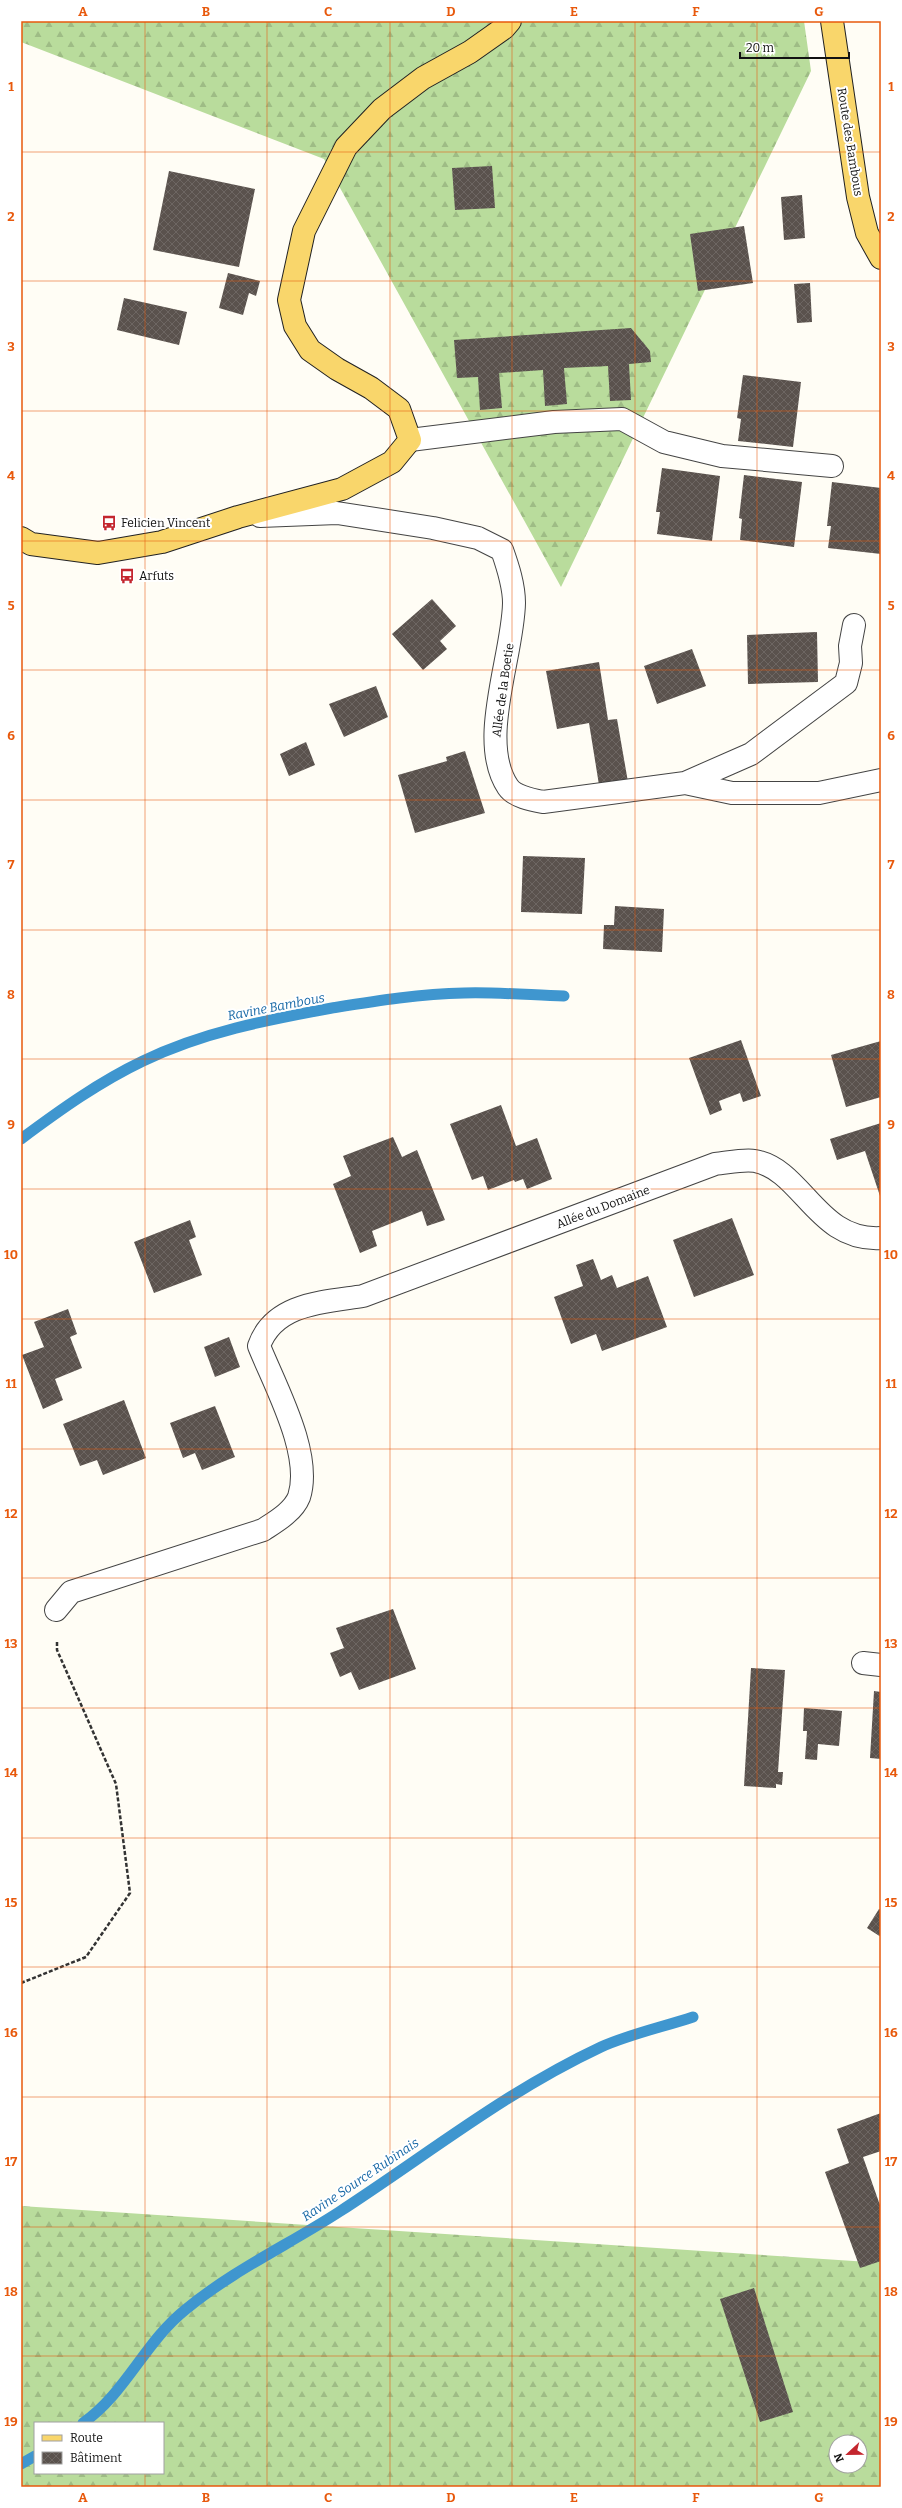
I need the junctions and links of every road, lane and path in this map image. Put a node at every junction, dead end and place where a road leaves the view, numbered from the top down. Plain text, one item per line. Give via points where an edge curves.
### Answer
1 (510, 21) edge
2 (832, 21) edge
3 (881, 258) edge
4 (410, 440) junction
5 (832, 466) dead end
6 (238, 517) junction
7 (21, 538) edge
8 (854, 625) dead end
9 (881, 780) edge
10 (685, 783) junction
11 (881, 1238) edge
12 (56, 1610) dead end
13 (57, 1650) dead end
14 (21, 1983) edge

1 - 4 main road via 482,44 423,78 382,109 346,147 304,231 289,300 295,326 310,350 399,409
2 - 3 main road, Route des Bambous via 858,197 867,233
4 - 5 street via 554,422 622,418 664,442 722,456
4 - 6 main road via 392,462 342,489
6 - 7 main road via 162,542 98,553 31,544
6 - 10 street, Allée de la Boetie via 337,513 478,538 502,550 514,602 509,651 494,733 497,764 508,788 527,800 543,802
8 - 10 street, Allée de la Boetie via 850,646 851,663 846,683 751,754
9 - 10 street via 819,793 732,793
11 - 12 street, Allée du Domaine via 866,1239 830,1223 779,1172 754,1161 715,1164 363,1296 307,1305 279,1317 264,1333 259,1346 295,1436 303,1474 298,1498 284,1517 263,1530 71,1592
13 - 14 path via 116,1784 130,1893 86,1957

